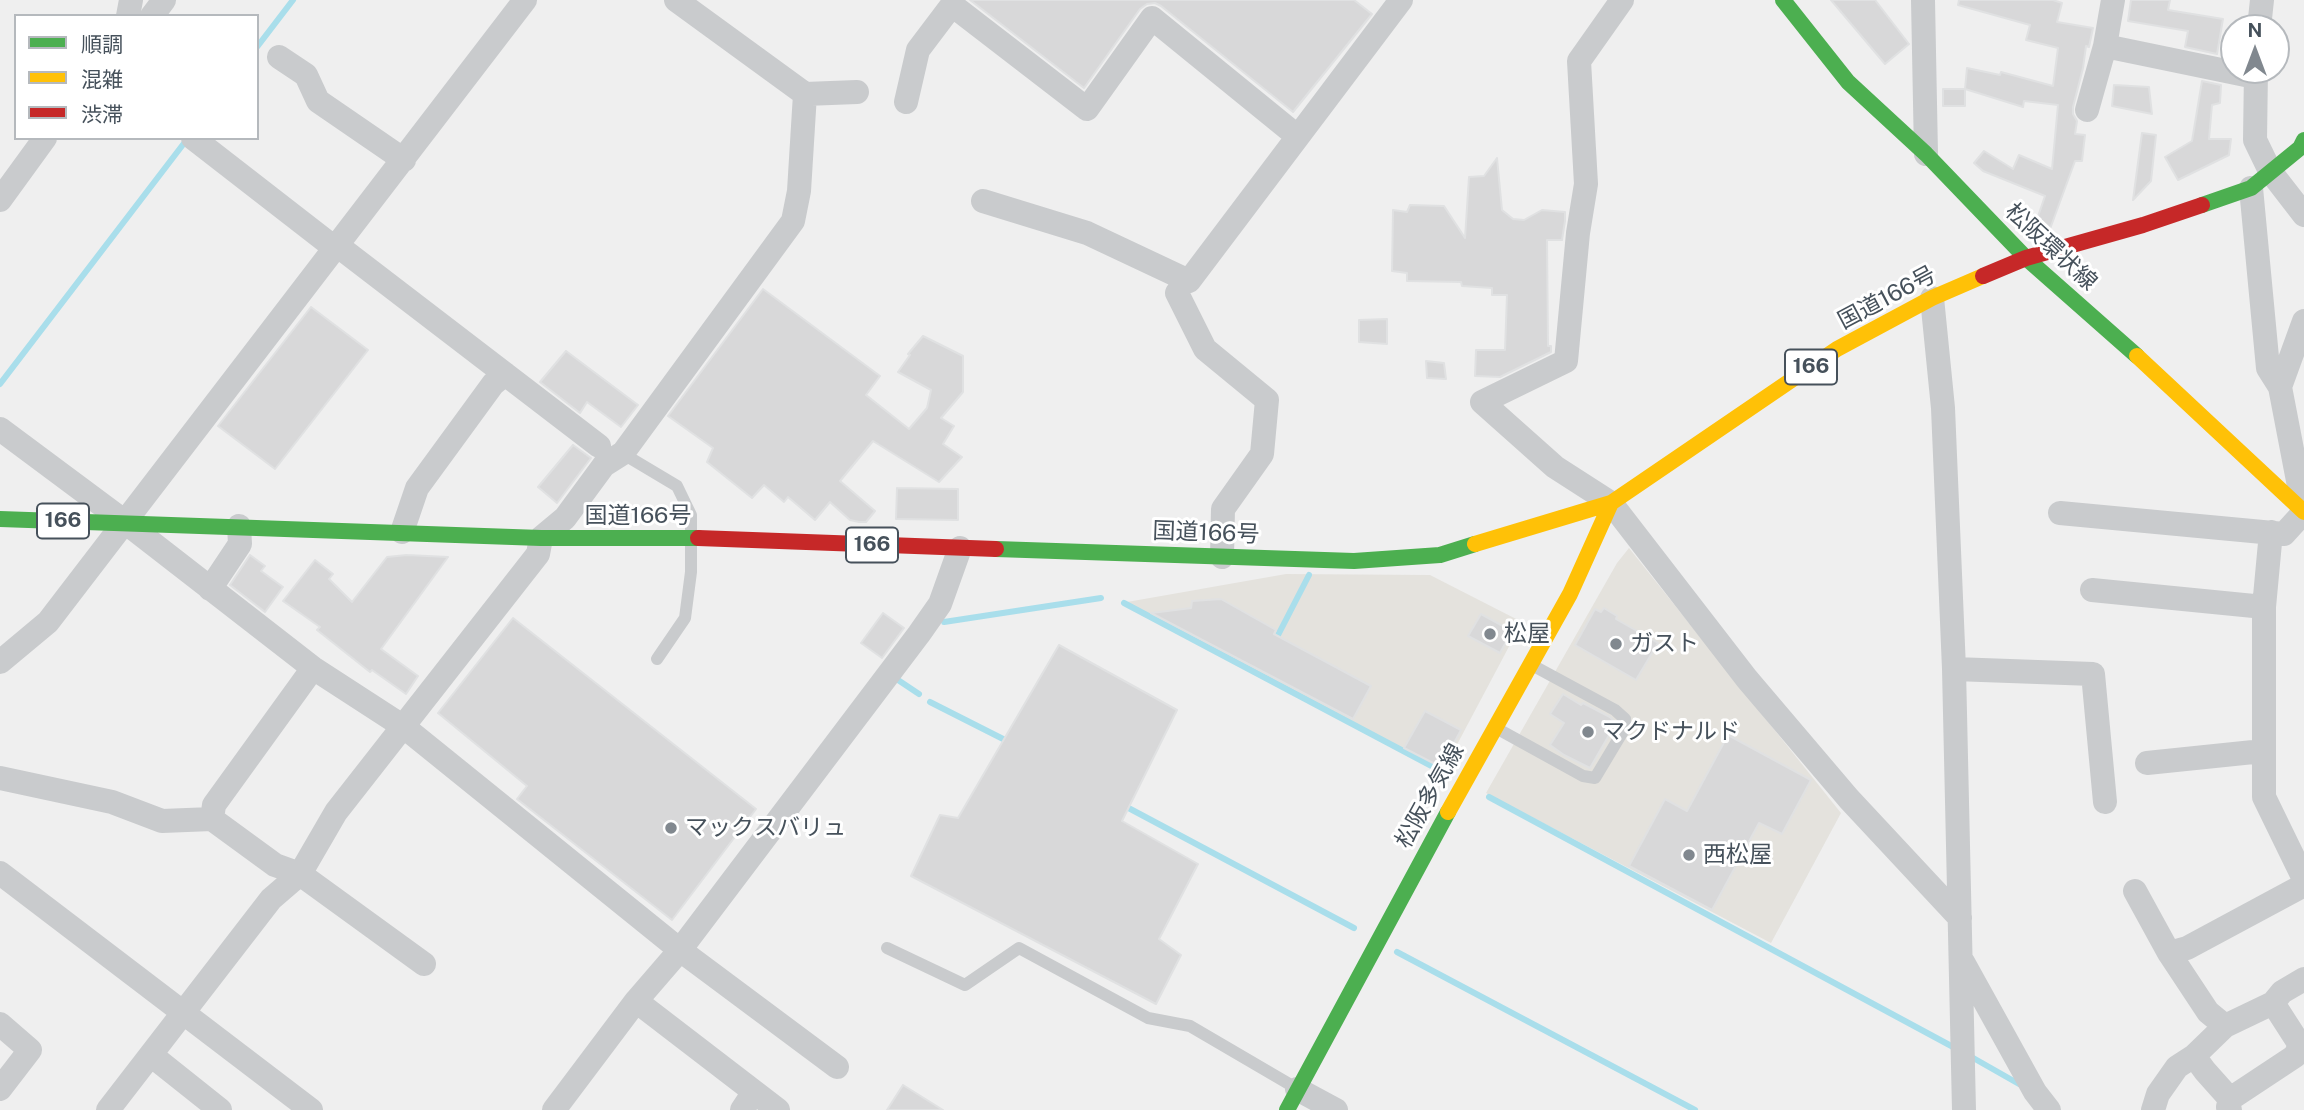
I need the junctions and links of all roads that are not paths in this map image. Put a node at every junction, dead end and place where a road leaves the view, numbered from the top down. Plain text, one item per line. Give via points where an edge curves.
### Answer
1 (525, 0) edge
2 (676, 0) edge
3 (1401, 0) edge
4 (1622, 0) edge
5 (1783, 0) edge
6 (1923, 0) edge
7 (2113, 0) edge
8 (2105, 46) junction
9 (279, 57) dead end
10 (2220, 67) edge
11 (2255, 84) edge
12 (857, 92) dead end
13 (805, 94) junction
14 (906, 102) dead end
15 (2087, 110) dead end
16 (1297, 136) junction
17 (44, 140) edge
18 (195, 140) edge
19 (2304, 140) edge
20 (1926, 154) junction
21 (404, 160) junction
22 (2270, 170) junction
23 (2251, 188) junction
24 (0, 200) edge
25 (983, 201) dead end
26 (2304, 215) edge
27 (337, 247) junction
28 (2026, 258) junction
29 (1177, 293) dead end
30 (1932, 298) junction
31 (2304, 321) edge
32 (505, 374) junction
33 (2280, 387) junction
34 (2294, 410) edge
35 (0, 429) edge
36 (611, 449) junction
37 (1611, 503) junction
38 (2304, 512) edge
39 (2060, 513) dead end
40 (0, 519) edge
41 (125, 522) junction
42 (239, 526) junction
43 (2271, 532) junction
44 (402, 533) junction
45 (541, 538) junction
46 (690, 538) junction
47 (960, 548) junction
48 (1222, 557) junction
49 (210, 589) junction
50 (2092, 590) dead end
51 (2264, 607) junction
52 (657, 659) dead end
53 (0, 662) edge
54 (1530, 664) junction
55 (313, 668) junction
56 (1954, 669) junction
57 (404, 727) junction
58 (1495, 727) junction
59 (2263, 751) junction
60 (2147, 763) dead end
61 (0, 778) edge
62 (2105, 802) dead end
63 (212, 819) junction
64 (0, 873) edge
65 (300, 874) junction
66 (2304, 879) edge
67 (2304, 885) edge
68 (2135, 891) dead end
69 (1960, 918) junction
70 (887, 948) dead end
71 (680, 950) junction
72 (2169, 953) junction
73 (1961, 958) junction
74 (424, 964) dead end
75 (2304, 979) edge
76 (636, 1001) junction
77 (2273, 1003) junction
78 (183, 1013) junction
79 (0, 1024) edge
80 (2225, 1026) junction
81 (2302, 1047) edge
82 (151, 1055) junction
83 (2194, 1056) junction
84 (837, 1067) dead end
85 (0, 1089) edge
86 (1292, 1100) edge
87 (748, 1101) edge
88 (2230, 1105) edge
89 (563, 1107) edge
90 (108, 1110) edge
91 (220, 1110) edge
92 (311, 1110) edge
93 (778, 1110) edge
94 (1336, 1110) edge
95 (1964, 1110) edge
96 (2049, 1110) edge
97 (2153, 1110) edge

1 - 21 street
2 - 13 street
3 - 16 street
4 - 37 street via 1579,61 1586,184 1566,361 1482,402 1555,467
5 - 20 main road, 松阪環状線 via 1848,82
6 - 20 street
7 - 8 street
8 - 10 street
8 - 15 street
9 - 21 street via 306,75 318,101
11 - 22 street via 2255,140
12 - 13 street
13 - 36 street via 793,221
14 - 16 street via 918,50 953,5 1087,109 1152,18
16 - 25 street via 1189,281 1087,233
17 - 24 street
18 - 27 street
19 - 22 main road, 国道166号 / 166
20 - 28 main road, 松阪環状線
21 - 27 street
22 - 23 main road, 国道166号 / 166
22 - 26 street
23 - 28 main road, 国道166号 / 166
23 - 33 street via 2268,368
27 - 32 street
27 - 41 street
28 - 30 main road, 国道166号 / 166
28 - 38 main road, 松阪環状線 via 2179,393
29 - 48 street via 1205,349 1267,400 1262,454 1223,509
30 - 37 main road, 国道166号 / 166 via 1837,349
30 - 56 street via 1943,408
31 - 33 street
32 - 36 street
32 - 44 street via 417,488
33 - 34 street
34 - 38 street
35 - 41 street
36 - 45 street via 565,517
36 - 46 lane via 677,486 691,515
37 - 48 main road, 国道166号 / 166 via 1440,555 1354,561
37 - 54 main road, 松阪多気線 via 1570,594
37 - 69 street via 1755,689
38 - 43 street via 2284,534
39 - 43 street
40 - 41 main road, 国道166号 / 166
41 - 42 main road, 国道166号 / 166
41 - 49 street
41 - 53 street via 48,622
42 - 44 main road, 国道166号 / 166
42 - 49 street via 240,544
43 - 51 street
44 - 45 main road, 国道166号 / 166
45 - 46 main road, 国道166号 / 166
45 - 57 street via 538,554
46 - 47 main road, 国道166号 / 166
46 - 52 lane via 685,618
47 - 48 main road, 国道166号 / 166
47 - 71 street via 940,604
49 - 55 street
50 - 51 street
51 - 59 street
54 - 58 main road, 松阪多気線
54 - 58 lane via 1615,710 1625,719 1625,728 1595,778 1583,776
55 - 57 street
55 - 63 street via 214,804
56 - 62 street via 2093,674
56 - 69 street
57 - 65 street via 336,812
57 - 71 street
58 - 86 main road, 松阪多気線
59 - 60 street
59 - 66 street via 2264,797
61 - 63 street via 112,803 162,821
63 - 65 street via 275,865
64 - 78 street
65 - 74 street
65 - 78 street via 271,899
67 - 72 street via 2187,948
68 - 72 street
69 - 73 street
70 - 86 lane via 965,985 1019,948 1148,1018 1190,1026
71 - 76 street
71 - 84 street
72 - 80 street via 2208,1012
73 - 95 street
73 - 96 street
75 - 77 street
76 - 87 street
76 - 89 street
77 - 80 street
77 - 81 street
78 - 82 street
78 - 92 street
79 - 85 street via 30,1050
80 - 83 street
81 - 88 street
82 - 90 street
82 - 91 street
83 - 88 street
83 - 97 street via 2177,1067
86 - 94 street
87 - 93 street

